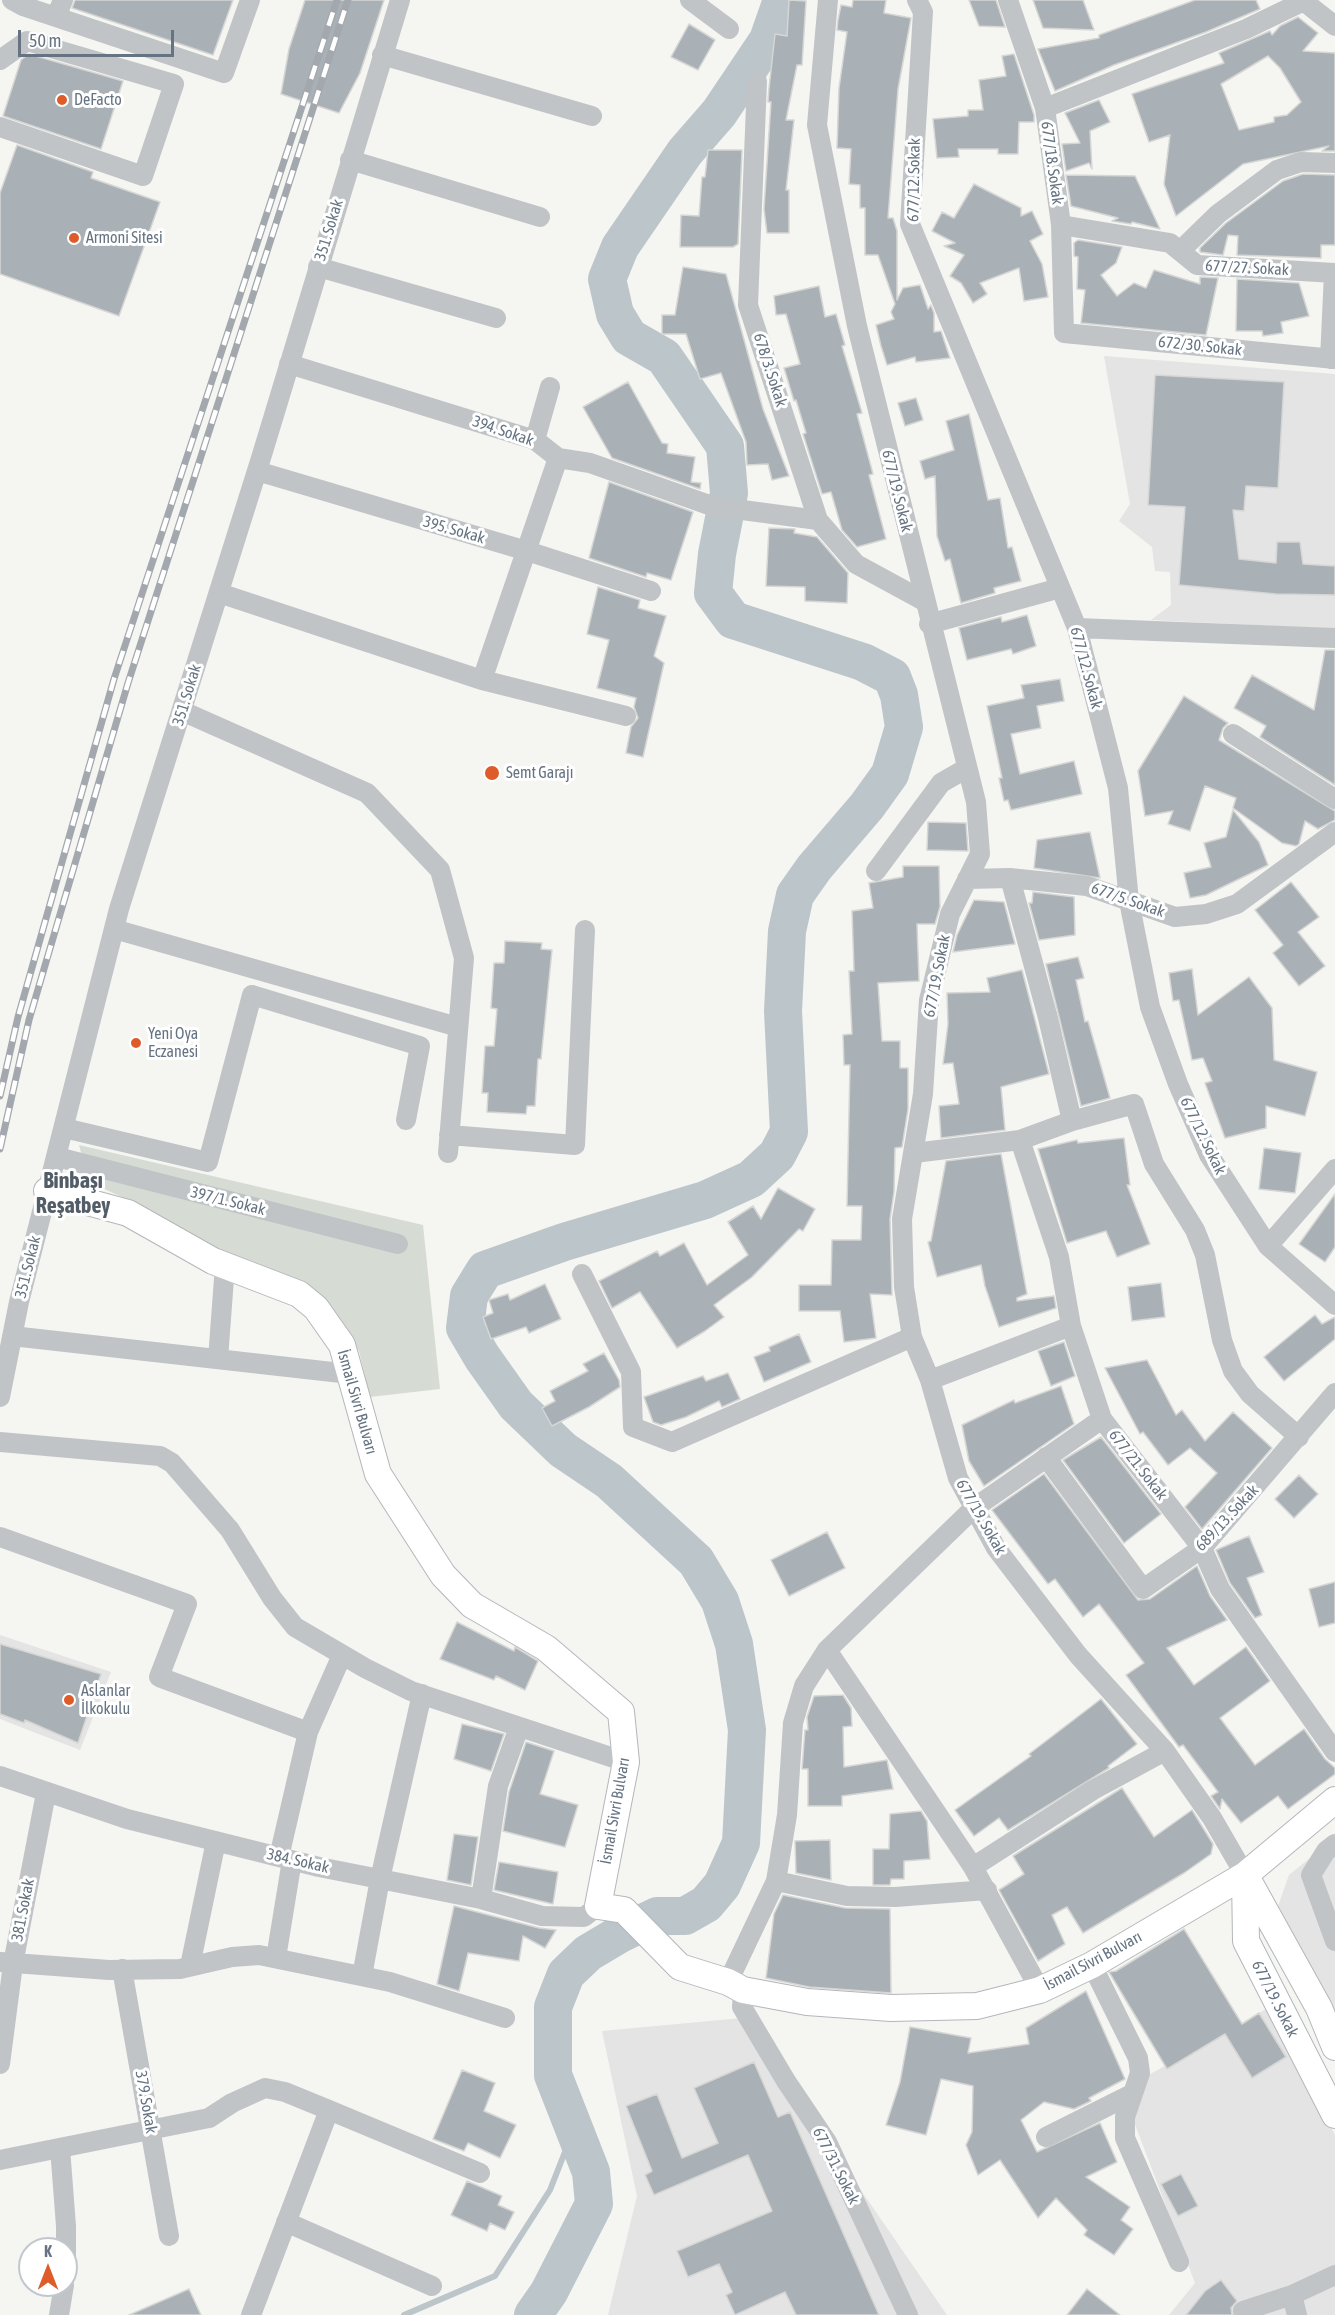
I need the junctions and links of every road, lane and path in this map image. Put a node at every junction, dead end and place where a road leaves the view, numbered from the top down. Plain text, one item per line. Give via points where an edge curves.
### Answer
1 (12, 0) edge
2 (250, 0) edge
3 (400, 0) edge
4 (690, 0) edge
5 (828, 0) edge
6 (917, 0) edge
7 (1008, 0) edge
8 (1304, 0) edge
9 (59, 9) edge
10 (1335, 26) edge
11 (729, 28) dead end
12 (382, 55) junction
13 (0, 60) edge
14 (757, 81) dead end
15 (1045, 108) junction
16 (592, 116) dead end
17 (0, 127) edge
18 (350, 160) junction
19 (1335, 163) edge
20 (540, 217) dead end
21 (1061, 225) junction
22 (1180, 251) junction
23 (318, 267) junction
24 (1334, 273) edge
25 (496, 318) dead end
26 (1064, 333) joint
27 (1333, 359) edge
28 (289, 364) junction
29 (550, 387) dead end
30 (535, 440) junction
31 (558, 458) junction
32 (257, 471) junction
33 (818, 520) junction
34 (527, 551) junction
35 (1060, 588) junction
36 (651, 591) dead end
37 (219, 593) junction
38 (924, 601) junction
39 (929, 624) junction
40 (1077, 628) junction
41 (1335, 638) edge
42 (482, 680) junction
43 (182, 711) junction
44 (626, 716) dead end
45 (1233, 734) dead end
46 (967, 768) junction
47 (1335, 799) edge
48 (1335, 832) edge
49 (876, 871) dead end
50 (1010, 878) junction
51 (967, 879) junction
52 (1129, 901) junction
53 (114, 929) junction
54 (585, 930) dead end
55 (458, 1027) junction
56 (406, 1120) dead end
57 (1072, 1121) junction
58 (64, 1128) junction
59 (1020, 1140) junction
60 (914, 1153) junction
61 (57, 1157) junction
62 (1335, 1169) edge
63 (47, 1191) junction
64 (398, 1244) dead end
65 (1268, 1246) junction
66 (225, 1265) junction
67 (582, 1274) dead end
68 (1335, 1305) edge
69 (1071, 1326) junction
70 (12, 1335) junction
71 (912, 1337) junction
72 (218, 1359) junction
73 (350, 1374) junction
74 (930, 1380) junction
75 (1335, 1393) edge
76 (0, 1397) edge
77 (1102, 1419) junction
78 (1299, 1437) junction
79 (0, 1442) edge
80 (1046, 1457) junction
81 (974, 1508) junction
82 (0, 1537) edge
83 (1202, 1548) junction
84 (827, 1650) junction
85 (342, 1655) junction
86 (422, 1694) junction
87 (519, 1727) junction
88 (308, 1732) junction
89 (1165, 1751) junction
90 (1335, 1752) edge
91 (627, 1762) junction
92 (0, 1776) edge
93 (46, 1793) junction
94 (1335, 1800) edge
95 (216, 1841) junction
96 (1335, 1844) edge
97 (285, 1858) junction
98 (973, 1867) junction
99 (1245, 1875) junction
100 (380, 1879) junction
101 (776, 1881) junction
102 (987, 1890) junction
103 (481, 1899) junction
104 (598, 1906) junction
105 (1335, 1941) edge
106 (276, 1958) junction
107 (6, 1963) edge
108 (1092, 1965) junction
109 (190, 1966) junction
110 (122, 1969) junction
111 (362, 1976) junction
112 (736, 1986) junction
113 (1040, 1990) junction
114 (505, 2018) dead end
115 (1335, 2047) edge
116 (0, 2064) edge
117 (1132, 2094) junction
118 (329, 2110) junction
119 (1335, 2115) edge
120 (151, 2129) junction
121 (1046, 2137) dead end
122 (60, 2148) junction
123 (0, 2160) edge
124 (480, 2173) dead end
125 (286, 2223) junction
126 (169, 2236) dead end
127 (66, 2237) edge
128 (1179, 2262) dead end
129 (1335, 2275) edge
130 (432, 2286) dead end
131 (1292, 2295) junction
132 (62, 2297) edge
133 (1243, 2311) dead end
134 (58, 2315) edge
135 (251, 2315) edge
136 (908, 2315) edge
137 (1297, 2315) edge

1 - 9 street
2 - 9 street via 224,73
3 - 12 street, 351. Sokak
4 - 11 street
5 - 38 street, 677/19. Sokak via 817,125 857,326
6 - 35 street, 677/12. Sokak via 922,12 910,224
7 - 15 street, 677/18. Sokak
8 - 10 street
8 - 15 street via 1246,29
12 - 16 street
12 - 18 street, 351. Sokak
13 - 17 street via 27,41 174,84 143,176
14 - 33 street, 678/3. Sokak via 748,304
15 - 21 street, 677/18. Sokak
18 - 20 street
18 - 23 street, 351. Sokak
19 - 22 street via 1301,162 1276,170 1218,214
21 - 22 street, 677/27. Sokak via 1170,243
21 - 26 street, 677/18. Sokak
22 - 24 street, 677/27. Sokak via 1197,265
23 - 25 street
23 - 28 street, 351. Sokak
24 - 27 street
26 - 27 street, 672/30. Sokak
28 - 30 street, 394. Sokak
28 - 32 street, 351. Sokak
29 - 30 street
30 - 31 street, 394. Sokak
31 - 33 street, 394. Sokak via 590,463 712,506
31 - 34 street
32 - 34 street, 395. Sokak
32 - 37 street, 351. Sokak
33 - 38 street, 678/3. Sokak via 856,564
34 - 36 street, 395. Sokak
34 - 42 street
35 - 39 street
35 - 40 street, 677/12. Sokak
37 - 42 street
37 - 43 street, 351. Sokak
38 - 39 street, 677/19. Sokak
39 - 46 street, 677/19. Sokak
40 - 41 street
40 - 52 street, 677/12. Sokak via 1118,788
42 - 44 street
43 - 53 street, 351. Sokak
43 - 55 street via 367,793 440,870 464,958
45 - 47 street
46 - 49 street via 941,783
46 - 51 street, 677/19. Sokak via 976,802 980,854
48 - 52 street, 677/5. Sokak via 1237,904 1206,914 1175,916
50 - 51 street, 677/5. Sokak
50 - 52 street, 677/5. Sokak via 1087,886
50 - 57 street
51 - 60 street, 677/19. Sokak via 950,914 929,1000
52 - 65 street, 677/12. Sokak via 1150,1007 1178,1084 1209,1155
53 - 55 street
53 - 58 street, 351. Sokak
54 - 55 street via 574,1145 449,1144
56 - 58 street via 420,1046 252,995 208,1162
57 - 59 street
57 - 78 street via 1134,1104 1154,1164 1195,1230 1205,1255 1222,1340 1233,1371 1250,1394
58 - 61 street, 351. Sokak
59 - 60 street
59 - 69 street, 677/21. Sokak via 1059,1257
60 - 71 street, 677/19. Sokak via 902,1219 904,1287
61 - 63 street, 351. Sokak
61 - 64 street, 397/1. Sokak
62 - 65 street
63 - 66 main road, İsmail Sivri Bulvarı via 128,1213
63 - 70 street, 351. Sokak
65 - 68 street, 677/12. Sokak
66 - 72 street
66 - 73 main road, İsmail Sivri Bulvarı via 299,1293 316,1308 342,1345
67 - 71 street via 631,1372 633,1427 672,1442
69 - 74 street
69 - 77 street, 677/21. Sokak
70 - 72 street
70 - 76 street, 351. Sokak
71 - 74 street, 677/19. Sokak
72 - 73 street
73 - 91 main road, İsmail Sivri Bulvarı via 378,1474 443,1575 472,1605 546,1648 621,1712
74 - 81 street, 677/19. Sokak via 957,1478
75 - 78 street, 689/13. Sokak
77 - 80 street
77 - 83 street, 677/21. Sokak
78 - 83 street, 689/13. Sokak
79 - 85 street via 160,1456 172,1463 230,1530 295,1627
80 - 81 street
80 - 83 street, 689/13. Sokak via 1143,1589
81 - 84 street
81 - 89 street, 677/19. Sokak via 996,1548 1078,1654
82 - 88 street via 187,1604 159,1677
83 - 90 street, 677/21. Sokak via 1220,1589
84 - 98 street
84 - 101 street via 804,1686 793,1723 787,1815
85 - 86 street
85 - 88 street
86 - 87 street
86 - 100 street
87 - 91 street
87 - 103 street via 498,1786
88 - 97 street
89 - 98 street via 1093,1790
89 - 99 street, 677/19. Sokak via 1212,1818
91 - 104 main road, İsmail Sivri Bulvarı
92 - 93 street, 384. Sokak
93 - 95 street, 384. Sokak via 126,1819
93 - 107 street, 381. Sokak
94 - 99 main road, İsmail Sivri Bulvarı
95 - 97 street, 384. Sokak
95 - 109 street
96 - 105 street via 1311,1875
97 - 100 street, 384. Sokak
97 - 106 street
98 - 102 street
99 - 108 main road, İsmail Sivri Bulvarı
99 - 115 main road, 677/19. Sokak via 1319,2008
99 - 119 main road, 677/19. Sokak via 1246,1941
100 - 103 street, 384. Sokak
100 - 111 street
101 - 102 street via 847,1896 895,1897
101 - 112 street
102 - 113 street
103 - 104 street, 384. Sokak via 542,1916 584,1917
104 - 112 main road, İsmail Sivri Bulvarı via 624,1910 680,1967
106 - 109 street via 232,1957
106 - 111 street
107 - 110 street
107 - 116 street, 381. Sokak
108 - 113 main road, İsmail Sivri Bulvarı
108 - 117 street via 1138,2058 1140,2073
109 - 110 street
110 - 120 street, 379. Sokak
111 - 114 street
112 - 113 main road, İsmail Sivri Bulvarı via 807,2002 891,2008 977,2006
112 - 136 street, 677/31. Sokak via 742,2007 827,2142
117 - 121 street
117 - 128 street via 1125,2117 1125,2138
118 - 120 street via 265,2088 209,2118
118 - 124 street
118 - 125 street
120 - 122 street
120 - 126 street, 379. Sokak
122 - 123 street
122 - 127 street
125 - 130 street
125 - 135 street
129 - 131 street
131 - 133 street
131 - 137 street
132 - 134 street

